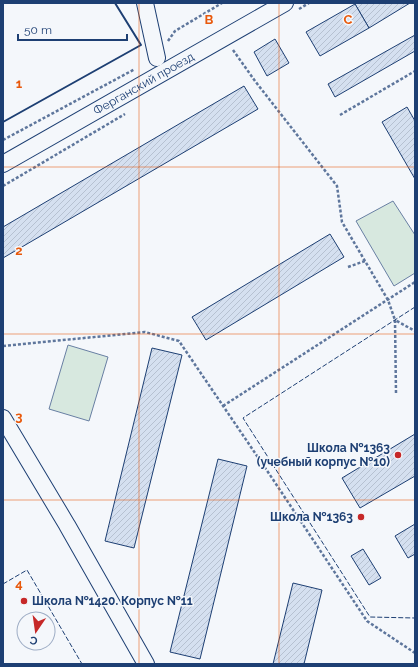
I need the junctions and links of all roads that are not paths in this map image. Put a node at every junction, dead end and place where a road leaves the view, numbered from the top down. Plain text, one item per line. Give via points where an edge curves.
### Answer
1 (145, 3) edge
2 (285, 3) edge
3 (157, 58) road end
4 (3, 164) edge
5 (3, 418) edge
6 (146, 664) edge

1 - 3 street
2 - 4 street, Ферганский проезд
5 - 6 street

